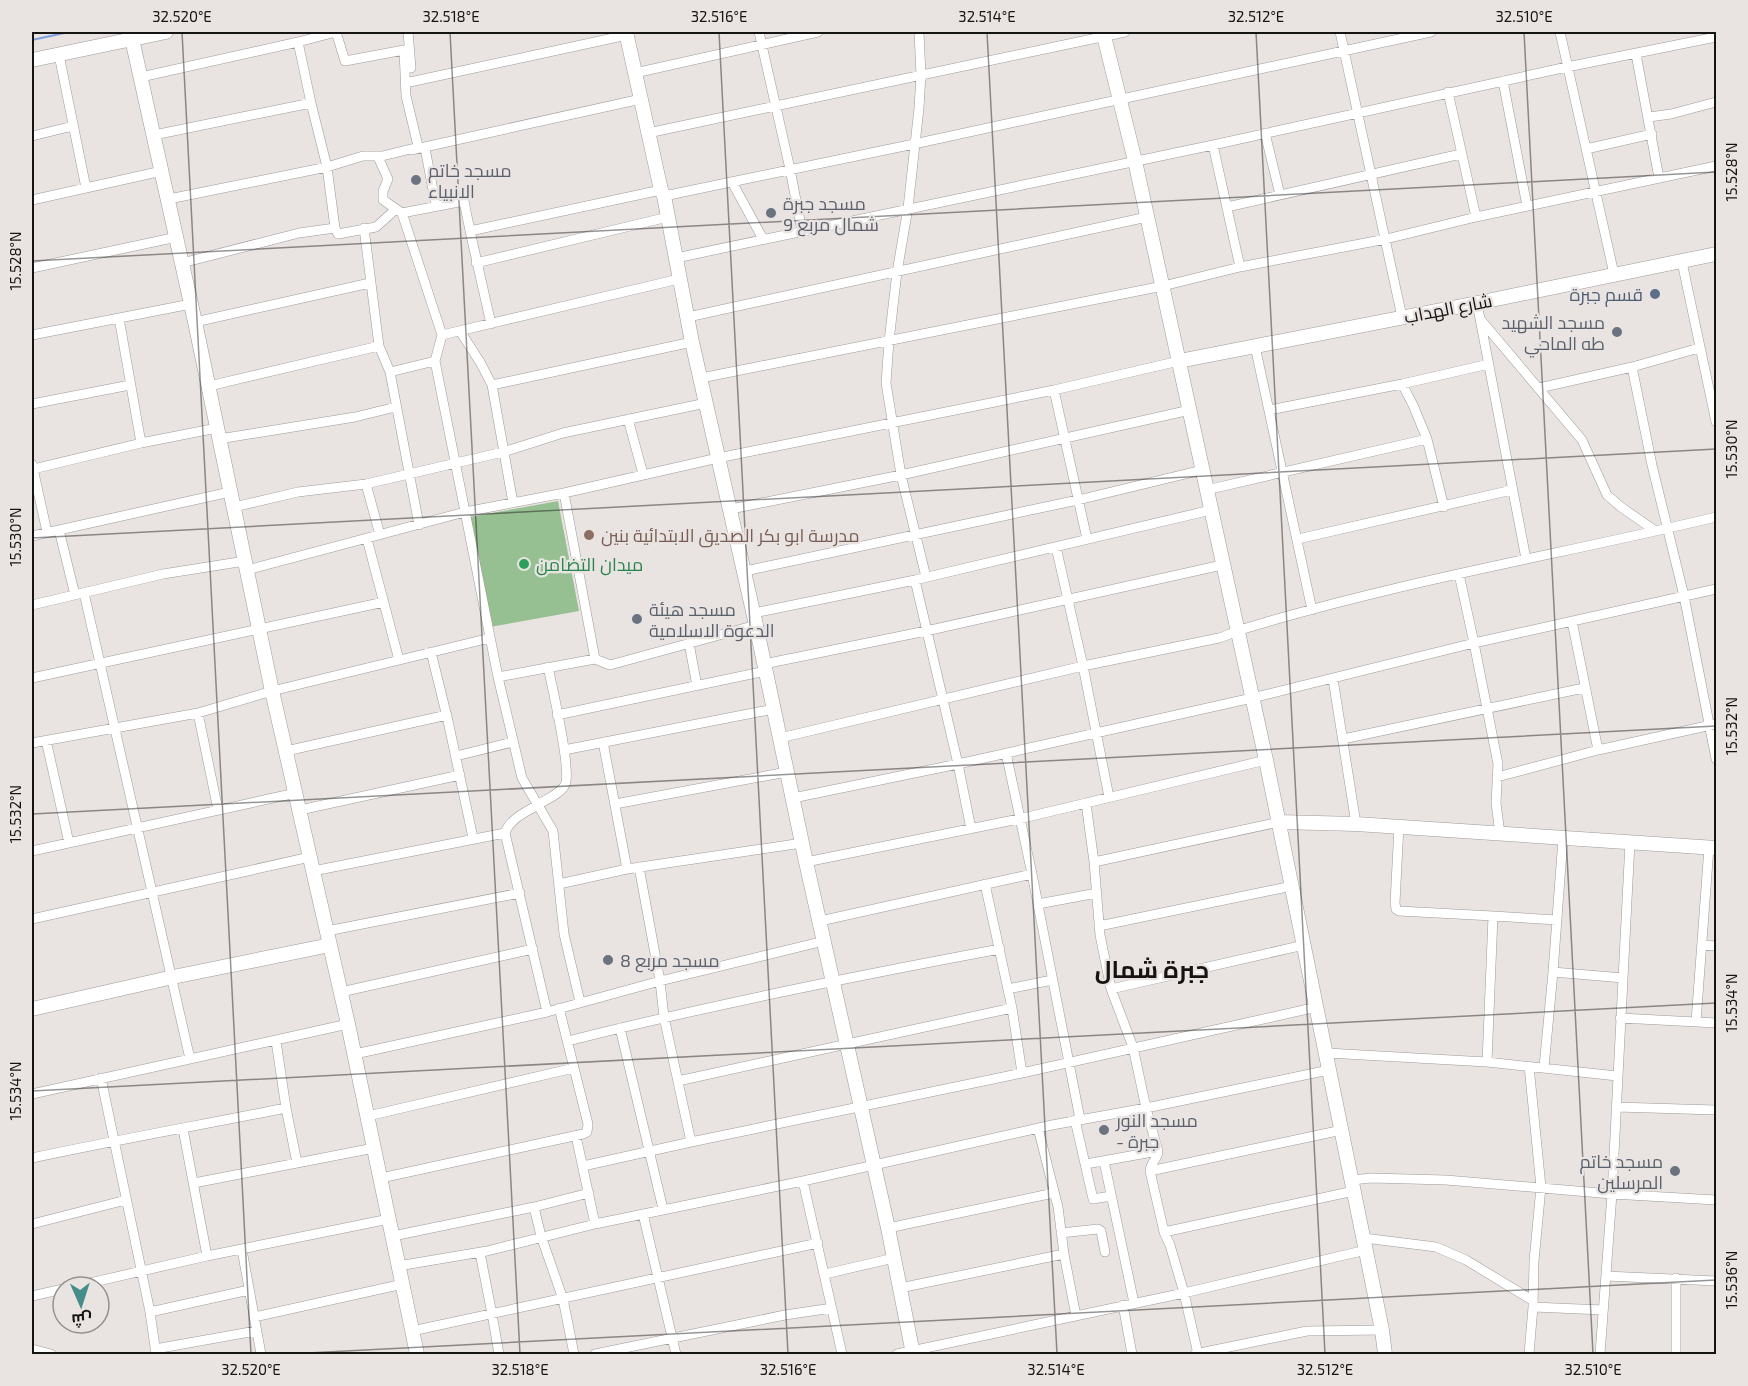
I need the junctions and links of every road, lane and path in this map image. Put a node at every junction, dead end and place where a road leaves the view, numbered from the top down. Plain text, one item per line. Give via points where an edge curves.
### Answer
1 (166, 32) edge
2 (336, 32) edge
3 (408, 32) edge
4 (759, 32) edge
5 (818, 32) edge
6 (919, 32) edge
7 (1125, 32) edge
8 (1340, 32) edge
9 (1431, 32) edge
10 (1560, 32) edge
11 (626, 33) edge
12 (1103, 34) edge
13 (131, 35) edge
14 (1716, 37) edge
15 (298, 42) junction
16 (762, 44) junction
17 (410, 46) junction
18 (1343, 50) junction
19 (1636, 54) junction
20 (59, 55) junction
21 (32, 60) edge
22 (345, 61) junction
23 (1567, 67) junction
24 (635, 73) junction
25 (921, 75) junction
26 (141, 77) junction
27 (1503, 81) junction
28 (410, 82) junction
29 (1448, 92) junction
30 (408, 97) junction
31 (641, 99) junction
32 (1119, 99) junction
33 (1716, 102) edge
34 (311, 103) junction
35 (775, 106) junction
36 (1357, 112) junction
37 (1649, 117) junction
38 (73, 126) junction
39 (648, 133) junction
40 (1265, 133) junction
41 (1652, 134) junction
42 (154, 135) junction
43 (32, 136) edge
44 (914, 144) junction
45 (1214, 145) junction
46 (423, 148) junction
47 (1586, 149) junction
48 (1461, 154) junction
49 (378, 157) junction
50 (1135, 161) junction
51 (1716, 166) edge
52 (327, 167) junction
53 (790, 170) junction
54 (162, 171) junction
55 (1371, 175) junction
56 (1659, 178) junction
57 (732, 182) junction
58 (86, 188) junction
59 (1596, 192) junction
60 (662, 193) junction
61 (1280, 195) junction
62 (169, 199) junction
63 (32, 200) edge
64 (436, 206) junction
65 (1527, 206) junction
66 (1227, 207) junction
67 (908, 208) junction
68 (399, 211) junction
69 (668, 217) junction
70 (1147, 217) junction
71 (1476, 217) junction
72 (335, 228) junction
73 (364, 228) junction
74 (470, 231) junction
75 (802, 231) junction
76 (177, 237) junction
77 (763, 239) junction
78 (1386, 239) junction
79 (1716, 254) edge
80 (676, 258) junction
81 (1682, 262) junction
82 (182, 263) junction
83 (476, 263) junction
84 (1240, 267) junction
85 (32, 268) edge
86 (897, 272) junction
87 (1614, 274) junction
88 (679, 279) junction
89 (370, 283) junction
90 (1163, 286) junction
91 (1477, 303) junction
92 (191, 304) junction
93 (688, 317) junction
94 (1402, 317) junction
95 (118, 318) junction
96 (1480, 319) junction
97 (195, 322) junction
98 (491, 324) junction
99 (460, 331) junction
100 (32, 335) edge
101 (442, 335) junction
102 (889, 341) junction
103 (692, 342) junction
104 (379, 346) junction
105 (1256, 346) junction
106 (1700, 348) junction
107 (435, 361) junction
108 (1179, 361) junction
109 (1489, 364) junction
110 (1632, 367) junction
111 (390, 372) junction
112 (701, 378) junction
113 (130, 384) junction
114 (1402, 384) junction
115 (492, 385) junction
116 (209, 386) junction
117 (1539, 388) junction
118 (1054, 390) junction
119 (706, 403) junction
120 (32, 404) edge
121 (396, 407) junction
122 (1190, 410) junction
123 (1269, 410) junction
124 (628, 419) junction
125 (1716, 422) edge
126 (892, 423) junction
127 (218, 434) junction
128 (1066, 439) junction
129 (1427, 439) junction
130 (141, 443) junction
131 (503, 452) junction
132 (718, 458) junction
133 (455, 464) junction
134 (32, 466) edge
135 (1202, 470) junction
136 (1283, 473) junction
137 (643, 474) junction
138 (409, 475) junction
139 (901, 475) junction
140 (366, 484) junction
141 (1206, 490) junction
142 (1512, 490) junction
143 (230, 492) junction
144 (564, 493) junction
145 (1078, 500) junction
146 (513, 503) junction
147 (234, 507) junction
148 (1444, 507) junction
149 (731, 509) junction
150 (1211, 510) junction
151 (465, 512) junction
152 (1716, 517) edge
153 (419, 525) junction
154 (1667, 529) junction
155 (59, 530) junction
156 (1654, 530) junction
157 (47, 532) junction
158 (380, 535) junction
159 (32, 536) edge
160 (917, 536) junction
161 (368, 539) junction
162 (1087, 539) junction
163 (1298, 539) junction
164 (1056, 547) junction
165 (1526, 559) junction
166 (246, 565) junction
167 (1222, 565) junction
168 (745, 571) junction
169 (1459, 574) junction
170 (926, 577) junction
171 (915, 580) junction
172 (1716, 589) edge
173 (80, 594) junction
174 (1684, 596) junction
175 (1068, 599) junction
176 (384, 602) junction
177 (32, 605) edge
178 (1312, 610) junction
179 (755, 619) junction
180 (1572, 621) junction
181 (259, 629) junction
182 (926, 631) junction
183 (1237, 631) junction
184 (490, 638) junction
185 (689, 643) junction
186 (1474, 643) junction
187 (431, 652) junction
188 (595, 659) junction
189 (399, 660) junction
190 (100, 663) junction
191 (1083, 666) junction
192 (548, 667) junction
193 (765, 668) junction
194 (498, 677) junction
195 (32, 678) edge
196 (1333, 679) junction
197 (697, 686) junction
198 (1584, 688) junction
199 (272, 691) junction
200 (1252, 698) junction
201 (943, 699) junction
202 (774, 709) junction
203 (1487, 709) junction
204 (198, 713) junction
205 (447, 715) junction
206 (557, 715) junction
207 (1713, 725) edge
208 (116, 729) junction
209 (1096, 732) junction
210 (780, 738) junction
211 (1343, 739) junction
212 (46, 740) junction
213 (513, 742) junction
214 (603, 742) junction
215 (32, 743) edge
216 (564, 750) junction
217 (1598, 750) junction
218 (286, 751) junction
219 (1006, 753) junction
220 (456, 756) junction
221 (1716, 759) edge
222 (1266, 760) junction
223 (958, 764) junction
224 (788, 771) junction
225 (460, 775) junction
226 (1497, 777) junction
227 (296, 793) junction
228 (1109, 797) junction
229 (793, 798) junction
230 (1086, 803) junction
231 (615, 804) junction
232 (537, 806) junction
233 (218, 810) junction
234 (300, 810) junction
235 (1020, 819) junction
236 (1279, 822) junction
237 (1356, 824) junction
238 (1399, 826) junction
239 (136, 828) junction
240 (971, 829) junction
241 (505, 833) junction
242 (1500, 834) junction
243 (473, 838) junction
244 (1563, 838) junction
245 (1630, 842) junction
246 (69, 843) junction
247 (802, 843) junction
248 (1713, 848) edge
249 (32, 851) edge
250 (310, 857) junction
251 (806, 862) junction
252 (1094, 862) junction
253 (639, 867) junction
254 (627, 869) junction
255 (314, 871) junction
256 (1032, 874) junction
257 (559, 884) junction
258 (985, 884) junction
259 (1292, 886) junction
260 (152, 893) junction
261 (520, 893) junction
262 (1097, 893) junction
263 (1038, 904) junction
264 (1493, 916) junction
265 (32, 919) edge
266 (1557, 920) junction
267 (820, 921) junction
268 (1099, 926) junction
269 (328, 938) junction
270 (824, 941) junction
271 (1304, 945) junction
272 (1702, 945) junction
273 (1716, 946) edge
274 (533, 949) junction
275 (1000, 949) junction
276 (1553, 972) junction
277 (173, 977) junction
278 (1623, 978) junction
279 (833, 980) junction
280 (1052, 980) junction
281 (660, 981) junction
282 (1008, 989) junction
283 (1111, 989) junction
284 (341, 992) junction
285 (580, 1002) junction
286 (1317, 1007) junction
287 (559, 1008) junction
288 (1012, 1008) junction
289 (32, 1009) edge
290 (547, 1012) junction
291 (664, 1017) junction
292 (1620, 1018) junction
293 (1696, 1022) junction
294 (1716, 1023) edge
295 (348, 1024) junction
296 (620, 1028) junction
297 (276, 1041) junction
298 (568, 1041) junction
299 (846, 1043) junction
300 (1133, 1047) junction
301 (1327, 1053) junction
302 (355, 1054) junction
303 (190, 1059) junction
304 (1069, 1062) junction
305 (1487, 1062) junction
306 (1529, 1066) junction
307 (1544, 1067) junction
308 (574, 1068) junction
309 (1329, 1070) junction
310 (1022, 1073) junction
311 (1617, 1076) junction
312 (100, 1078) junction
313 (678, 1080) junction
314 (32, 1094) edge
315 (861, 1106) junction
316 (1616, 1107) junction
317 (286, 1108) junction
318 (1146, 1108) junction
319 (1716, 1110) edge
320 (368, 1116) junction
321 (1078, 1120) junction
322 (1038, 1128) junction
323 (183, 1129) junction
324 (1342, 1130) junction
325 (576, 1136) junction
326 (114, 1140) junction
327 (692, 1142) junction
328 (374, 1148) junction
329 (649, 1151) junction
330 (1158, 1151) junction
331 (32, 1158) edge
332 (1104, 1161) junction
333 (297, 1163) junction
334 (1086, 1164) junction
335 (873, 1165) junction
336 (583, 1166) junction
337 (1150, 1172) junction
338 (381, 1178) junction
339 (803, 1181) junction
340 (194, 1183) junction
341 (1353, 1185) junction
342 (1540, 1187) junction
343 (590, 1193) junction
344 (1054, 1193) junction
345 (1612, 1194) junction
346 (1111, 1196) junction
347 (126, 1200) junction
348 (1716, 1200) edge
349 (534, 1207) junction
350 (663, 1209) junction
351 (643, 1214) junction
352 (389, 1219) junction
353 (32, 1224) edge
354 (595, 1224) junction
355 (888, 1228) junction
356 (1164, 1232) junction
357 (1061, 1233) junction
358 (393, 1236) junction
359 (541, 1236) junction
360 (818, 1243) junction
361 (1365, 1244) junction
362 (242, 1250) junction
363 (1105, 1252) dead end
364 (480, 1253) junction
365 (1064, 1254) junction
366 (207, 1256) junction
367 (894, 1258) junction
368 (398, 1266) junction
369 (140, 1271) junction
370 (825, 1274) junction
371 (1606, 1276) junction
372 (111, 1278) edge
373 (658, 1278) junction
374 (1676, 1278) junction
375 (1716, 1281) edge
376 (403, 1284) junction
377 (900, 1288) junction
378 (249, 1290) junction
379 (51, 1292) edge
380 (1184, 1293) junction
381 (32, 1296) edge
382 (563, 1299) junction
383 (1134, 1303) junction
384 (1533, 1303) junction
385 (1123, 1305) junction
386 (832, 1308) junction
387 (1603, 1310) junction
388 (150, 1312) junction
389 (492, 1314) junction
390 (1076, 1316) junction
391 (254, 1317) junction
392 (412, 1330) junction
393 (1382, 1330) junction
394 (256, 1331) junction
395 (672, 1339) junction
396 (32, 1349) edge
397 (156, 1352) edge
398 (913, 1353) edge
399 (51, 1354) edge
400 (261, 1354) edge
401 (417, 1354) edge
402 (499, 1354) edge
403 (574, 1354) edge
404 (595, 1354) edge
405 (675, 1354) edge
406 (842, 1354) edge
407 (897, 1354) edge
408 (1132, 1354) edge
409 (1197, 1354) edge
410 (1385, 1354) edge
411 (1529, 1354) edge
412 (1600, 1354) edge
413 (1676, 1354) edge

1 - 13 street
2 - 15 street
2 - 22 street
3 - 17 street
4 - 16 street
5 - 16 street
6 - 25 street
7 - 12 street
8 - 18 street
9 - 18 street
10 - 23 street
11 - 24 street
11 - 28 street
12 - 25 street
12 - 32 street
13 - 20 street
13 - 26 street
14 - 19 street
15 - 26 street
15 - 34 street
16 - 24 street
16 - 35 street
17 - 22 street
17 - 28 street
18 - 32 street
18 - 36 street
19 - 23 street
19 - 37 street
20 - 21 street
20 - 38 street
22 - 30 street via 404,50
23 - 27 street
23 - 47 street
24 - 31 street
25 - 35 street
25 - 44 street
26 - 42 street
27 - 29 street
27 - 65 street
28 - 30 street
29 - 36 street
29 - 48 street
30 - 46 street
30 - 49 street via 418,146
31 - 39 street
31 - 46 street
32 - 44 street
32 - 50 street
33 - 37 street
34 - 42 street
34 - 52 street
35 - 39 street
35 - 53 street
36 - 40 street
36 - 55 street
37 - 41 street
38 - 43 street
38 - 58 street
39 - 60 street
40 - 45 street
40 - 61 street
41 - 47 street
41 - 56 street
42 - 54 street
44 - 53 street
44 - 67 street
45 - 50 street
45 - 66 street
46 - 49 street
46 - 64 street
47 - 59 street
48 - 55 street
48 - 71 street
49 - 52 street via 363,156
49 - 68 street via 388,179 383,200
50 - 67 street
50 - 70 street
51 - 56 street
52 - 62 street
52 - 72 street
53 - 57 street
53 - 75 street
54 - 58 street
54 - 62 street
55 - 61 street
55 - 78 street
56 - 59 street
57 - 60 street
57 - 77 street
58 - 63 street
59 - 65 street
59 - 87 street
60 - 69 street
60 - 74 street
61 - 66 street
62 - 76 street
64 - 68 street
64 - 74 street via 464,201
65 - 71 street
66 - 84 street
67 - 75 street
67 - 86 street
68 - 73 street via 376,227
68 - 101 street
69 - 80 street
69 - 83 street
70 - 86 street
70 - 90 street
71 - 78 street
72 - 73 street via 338,234
72 - 82 street via 299,233
73 - 89 street
74 - 83 street
75 - 77 street
76 - 82 street
76 - 85 street
77 - 80 street
78 - 84 street
78 - 94 street
79 - 81 street, شارع الهداب
80 - 88 street
81 - 87 street, شارع الهداب
81 - 106 street
82 - 92 street
83 - 98 street
84 - 90 street
86 - 93 street
86 - 102 street
87 - 91 street, شارع الهداب
88 - 93 street
88 - 98 street
89 - 97 street
89 - 104 street
90 - 102 street
90 - 108 street
91 - 94 street, شارع الهداب
91 - 96 street
92 - 95 street
92 - 97 street
93 - 103 street
94 - 105 street, شارع الهداب
95 - 100 street
95 - 113 street
96 - 109 street
96 - 117 street
97 - 116 street
98 - 99 street
99 - 101 street
99 - 115 street
101 - 107 street
102 - 112 street
102 - 126 street via 886,383
103 - 112 street
103 - 115 street
104 - 111 street
104 - 116 street
105 - 108 street, شارع الهداب
105 - 123 street
106 - 110 street
106 - 125 street
107 - 111 street
107 - 133 street
108 - 118 street
108 - 122 street
109 - 114 street
109 - 142 street
110 - 117 street
110 - 154 street
111 - 121 street
112 - 119 street
113 - 120 street
113 - 130 street
114 - 123 street
114 - 129 street
115 - 131 street
116 - 127 street
117 - 156 street via 1582,440 1607,495
118 - 126 street
118 - 128 street
119 - 124 street
119 - 132 street
121 - 127 street via 333,421
121 - 138 street
122 - 128 street
122 - 135 street
123 - 136 street
124 - 131 street via 563,433
124 - 137 street
126 - 132 street
126 - 139 street
127 - 130 street
127 - 143 street
128 - 139 street
128 - 145 street
129 - 136 street
129 - 148 street
130 - 134 street
131 - 133 street
131 - 146 street
132 - 137 street
132 - 149 street
133 - 138 street
133 - 151 street
134 - 157 street
135 - 141 street
135 - 145 street
136 - 141 street
136 - 163 street
137 - 144 street
138 - 140 street
138 - 153 street
139 - 149 street
139 - 160 street
140 - 147 street via 298,492
140 - 158 street
141 - 150 street
142 - 148 street
142 - 165 street
143 - 147 street
143 - 155 street
144 - 146 street
144 - 188 street
145 - 160 street
145 - 162 street
146 - 151 street
147 - 166 street
148 - 163 street
149 - 168 street
150 - 162 street
150 - 167 street
151 - 153 street
151 - 184 street
152 - 154 street
153 - 158 street
154 - 156 street
154 - 174 street
155 - 157 street
155 - 173 street
156 - 165 street
157 - 159 street
158 - 161 street
160 - 168 street
160 - 170 street
161 - 166 street
161 - 176 street
162 - 164 street
163 - 178 street
164 - 170 street
164 - 175 street
165 - 169 street
166 - 173 street via 164,574
166 - 181 street
167 - 175 street
167 - 183 street
168 - 179 street
169 - 178 street
169 - 186 street
170 - 171 street
171 - 179 street
171 - 182 street
172 - 174 street
173 - 177 street
173 - 190 street
174 - 180 street
174 - 207 street
175 - 182 street
175 - 191 street
176 - 181 street
176 - 189 street
178 - 183 street
179 - 185 street
179 - 193 street
180 - 186 street
180 - 198 street
181 - 190 street
181 - 199 street
182 - 193 street
182 - 201 street
183 - 191 street
183 - 200 street
184 - 187 street
184 - 194 street
185 - 188 street via 610,665
185 - 197 street
186 - 196 street
186 - 203 street
187 - 189 street
187 - 205 street
188 - 192 street
189 - 199 street
190 - 195 street
190 - 208 street
191 - 201 street
191 - 209 street
192 - 194 street
192 - 206 street
193 - 197 street
193 - 202 street
194 - 213 street
196 - 200 street
196 - 211 street
197 - 206 street
198 - 203 street
198 - 217 street
199 - 204 street
199 - 218 street
200 - 209 street
200 - 222 street
201 - 210 street
201 - 223 street
202 - 210 street
202 - 214 street
203 - 211 street
203 - 226 street
204 - 208 street
204 - 233 street
205 - 218 street
205 - 220 street
206 - 216 street
207 - 217 street
207 - 221 street
208 - 212 street
208 - 239 street
209 - 219 street
209 - 228 street
210 - 224 street
211 - 237 street
212 - 215 street
212 - 246 street
213 - 220 street
213 - 232 street via 522,778
214 - 216 street
214 - 231 street
216 - 232 street via 564,787
217 - 226 street
218 - 227 street
219 - 223 street
219 - 235 street
220 - 225 street
222 - 228 street
222 - 236 street
223 - 229 street
223 - 240 street
224 - 229 street
224 - 231 street
225 - 234 street
225 - 243 street
226 - 242 street
227 - 233 street
227 - 234 street
228 - 230 street
229 - 247 street
230 - 235 street
230 - 252 street
231 - 254 street
232 - 241 street via 524,812
232 - 257 street via 552,831
233 - 239 street
234 - 250 street
235 - 240 street
235 - 256 street
236 - 237 street
236 - 252 street
236 - 259 street
237 - 238 street
238 - 242 street
238 - 264 street via 1396,909
239 - 246 street
239 - 260 street
240 - 251 street
241 - 243 street
241 - 261 street
242 - 244 street
243 - 255 street
244 - 245 street
244 - 266 street
245 - 248 street
245 - 278 street
246 - 249 street
247 - 251 street
247 - 253 street
248 - 272 street
250 - 255 street
250 - 260 street
251 - 267 street
252 - 262 street
253 - 254 street
253 - 281 street
254 - 257 street
255 - 269 street
256 - 258 street
256 - 263 street
257 - 285 street via 564,933
258 - 267 street
258 - 275 street
259 - 268 street
259 - 271 street
260 - 265 street
260 - 277 street
261 - 269 street
261 - 274 street
262 - 263 street
262 - 268 street
263 - 280 street
264 - 266 street
264 - 305 street
266 - 276 street
267 - 270 street
268 - 283 street
269 - 277 street
269 - 284 street
270 - 279 street
270 - 281 street
271 - 283 street
271 - 286 street
272 - 273 street
272 - 293 street
274 - 284 street
274 - 290 street
275 - 279 street
275 - 282 street
276 - 278 street
276 - 307 street
277 - 289 street
277 - 303 street
278 - 292 street
279 - 291 street
279 - 299 street
280 - 282 street
280 - 304 street
281 - 285 street
281 - 291 street
282 - 288 street
283 - 300 street
284 - 295 street
285 - 287 street
286 - 300 street
286 - 301 street
287 - 290 street
287 - 298 street
288 - 299 street
288 - 310 street
290 - 302 street
291 - 296 street
291 - 313 street
292 - 293 street
292 - 311 street
293 - 294 street
295 - 297 street
295 - 302 street
296 - 298 street
296 - 329 street
297 - 303 street
297 - 317 street
298 - 308 street
299 - 313 street
299 - 315 street
300 - 304 street
300 - 318 street
301 - 305 street
301 - 309 street
302 - 320 street
303 - 312 street
304 - 310 street
304 - 321 street
305 - 306 street
306 - 307 street
306 - 342 street
307 - 311 street
308 - 320 street
308 - 325 street via 588,1129
309 - 318 street
309 - 324 street
310 - 315 street
311 - 316 street
312 - 314 street
312 - 326 street
313 - 327 street
315 - 327 street
315 - 335 street
316 - 319 street
316 - 345 street
317 - 323 street
317 - 333 street
318 - 321 street
318 - 330 street
320 - 328 street
321 - 322 street
321 - 334 street
322 - 335 street
322 - 344 street
323 - 326 street
323 - 340 street
324 - 337 street
324 - 341 street
325 - 336 street
325 - 338 street
326 - 331 street
326 - 347 street
327 - 329 street
328 - 333 street
328 - 338 street
329 - 336 street
329 - 350 street
330 - 332 street
330 - 337 street
332 - 334 street
332 - 346 street
333 - 340 street
334 - 346 street via 1093,1199
335 - 339 street
335 - 355 street
336 - 343 street
337 - 356 street
338 - 352 street
339 - 350 street
339 - 360 street
340 - 366 street
341 - 342 street via 1371,1178
341 - 356 street
341 - 361 street
342 - 345 street
342 - 384 street
343 - 349 street
343 - 354 street
344 - 355 street
344 - 357 street
345 - 348 street
345 - 371 street
346 - 383 street
347 - 353 street
347 - 369 street
349 - 358 street
349 - 359 street
350 - 351 street
351 - 354 street
351 - 373 street
352 - 358 street
352 - 362 street
354 - 359 street
355 - 367 street
356 - 380 street
357 - 363 street via 1098,1229
357 - 365 street
358 - 368 street
359 - 364 street
359 - 382 street
360 - 370 street
360 - 373 street
361 - 380 street
361 - 384 street via 1436,1246 1466,1260
361 - 393 street
362 - 366 street
362 - 378 street
364 - 368 street
364 - 389 street
365 - 377 street
365 - 390 street
366 - 369 street
367 - 370 street
367 - 377 street
368 - 376 street
369 - 372 street
369 - 388 street
370 - 386 street
371 - 374 street
371 - 387 street
373 - 382 street
373 - 395 street
374 - 375 street
374 - 413 street
376 - 391 street
376 - 392 street
377 - 398 street
378 - 388 street
378 - 391 street
379 - 381 street
380 - 383 street
380 - 409 street
382 - 389 street
382 - 403 street
383 - 385 street
384 - 387 street
384 - 411 street
385 - 390 street
385 - 408 street
386 - 395 street
386 - 406 street
387 - 412 street
388 - 397 street
389 - 392 street
389 - 402 street
390 - 398 street
391 - 394 street
392 - 401 street
393 - 409 street via 1307,1331
393 - 410 street
394 - 397 street
394 - 400 street
395 - 404 street
395 - 405 street
396 - 399 street
398 - 407 street

